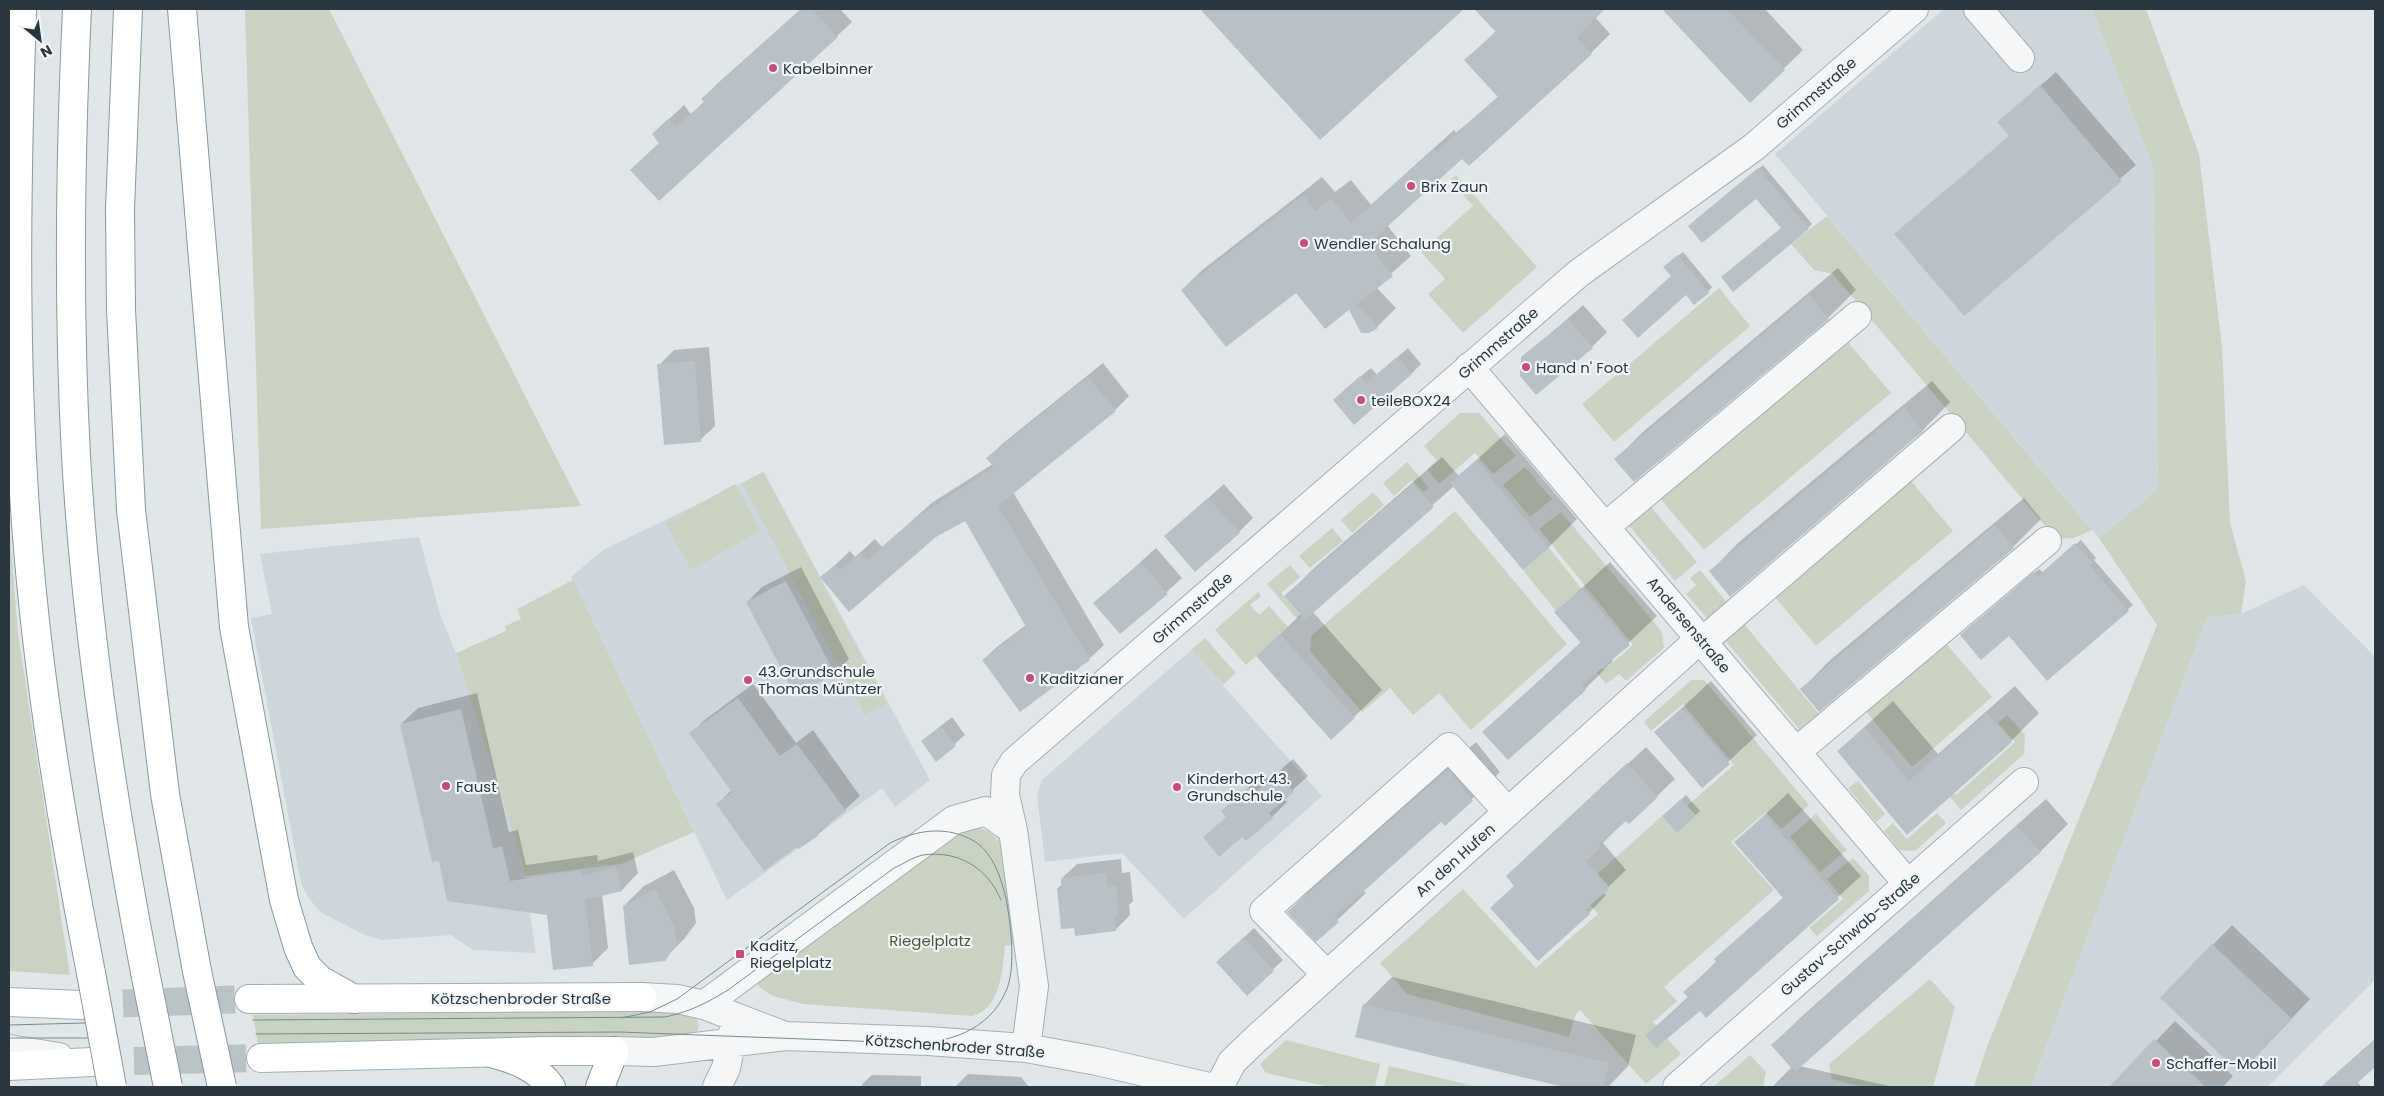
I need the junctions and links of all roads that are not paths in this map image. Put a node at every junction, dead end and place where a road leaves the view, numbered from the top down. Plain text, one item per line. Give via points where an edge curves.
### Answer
1 (22, 9) edge
2 (77, 9) edge
3 (128, 9) edge
4 (182, 9) edge
5 (1914, 9) edge
6 (1978, 9) edge
7 (2020, 58) dead end
8 (17, 187) junction
9 (9, 223) edge
10 (1857, 316) dead end
11 (1469, 367) junction
12 (1951, 428) dead end
13 (1605, 527) junction
14 (2047, 541) dead end
15 (1701, 640) junction
16 (1796, 752) junction
17 (2024, 782) dead end
18 (1508, 812) junction
19 (1013, 830) junction
20 (1908, 884) junction
21 (1327, 975) junction
22 (642, 997) joint
23 (249, 999) tunnel mouth
24 (354, 999) junction
25 (9, 1002) edge
26 (81, 1005) joint
27 (704, 1005) junction
28 (9, 1016) edge
29 (735, 1017) junction
30 (786, 1036) junction
31 (732, 1044) junction
32 (1026, 1048) junction
33 (9, 1049) edge
34 (614, 1051) junction
35 (491, 1053) junction
36 (261, 1058) tunnel mouth
37 (92, 1062) joint
38 (9, 1066) edge
39 (112, 1087) edge
40 (168, 1087) edge
41 (222, 1087) edge
42 (551, 1087) edge
43 (600, 1087) edge
44 (717, 1087) edge
45 (1209, 1087) edge
46 (1219, 1087) edge
47 (1677, 1087) edge

1 - 8 main road
2 - 40 main road, bridge via 70,231 77,467 85,571 111,780
3 - 41 main road, bridge via 120,191 120,309 131,510 165,794
4 - 24 main road via 234,627 284,900 298,948 307,967 320,980
5 - 11 street, Grimmstraße via 1754,147 1579,273
6 - 7 street
8 - 9 main road
8 - 39 main road, bridge via 18,382 31,578 56,777
10 - 13 street
11 - 13 street, Andersenstraße
11 - 19 street, Grimmstraße via 1014,762 1006,775 1005,795
12 - 15 street, An den Hufen
13 - 15 street, Andersenstraße
14 - 16 street
15 - 16 street, Andersenstraße
15 - 18 street, An den Hufen
16 - 20 street, Andersenstraße
17 - 20 street, Gustav-Schwab-Straße
18 - 21 street, An den Hufen
18 - 21 street via 1449,747 1264,911
19 - 27 street via 986,811 954,820
19 - 32 street via 1034,986
20 - 47 street, Gustav-Schwab-Straße
21 - 46 street, An den Hufen via 1232,1062
22 - 24 main road, Kötzschenbroder Straße
22 - 27 street, Kötzschenbroder Straße
23 - 24 main road, Kötzschenbroder Straße
25 - 26 main road
26 - 28 street
27 - 29 street, Kötzschenbroder Straße
29 - 30 street, Kötzschenbroder Straße
29 - 31 street
30 - 31 street, Kötzschenbroder Straße
30 - 32 street, Kötzschenbroder Straße
31 - 34 street, Kötzschenbroder Straße via 654,1052
31 - 44 street
32 - 45 street, Kötzschenbroder Straße
33 - 37 street
34 - 35 main road, Kötzschenbroder Straße
34 - 43 main road
35 - 36 main road, Kötzschenbroder Straße
35 - 42 main road via 532,1068
37 - 38 main road

